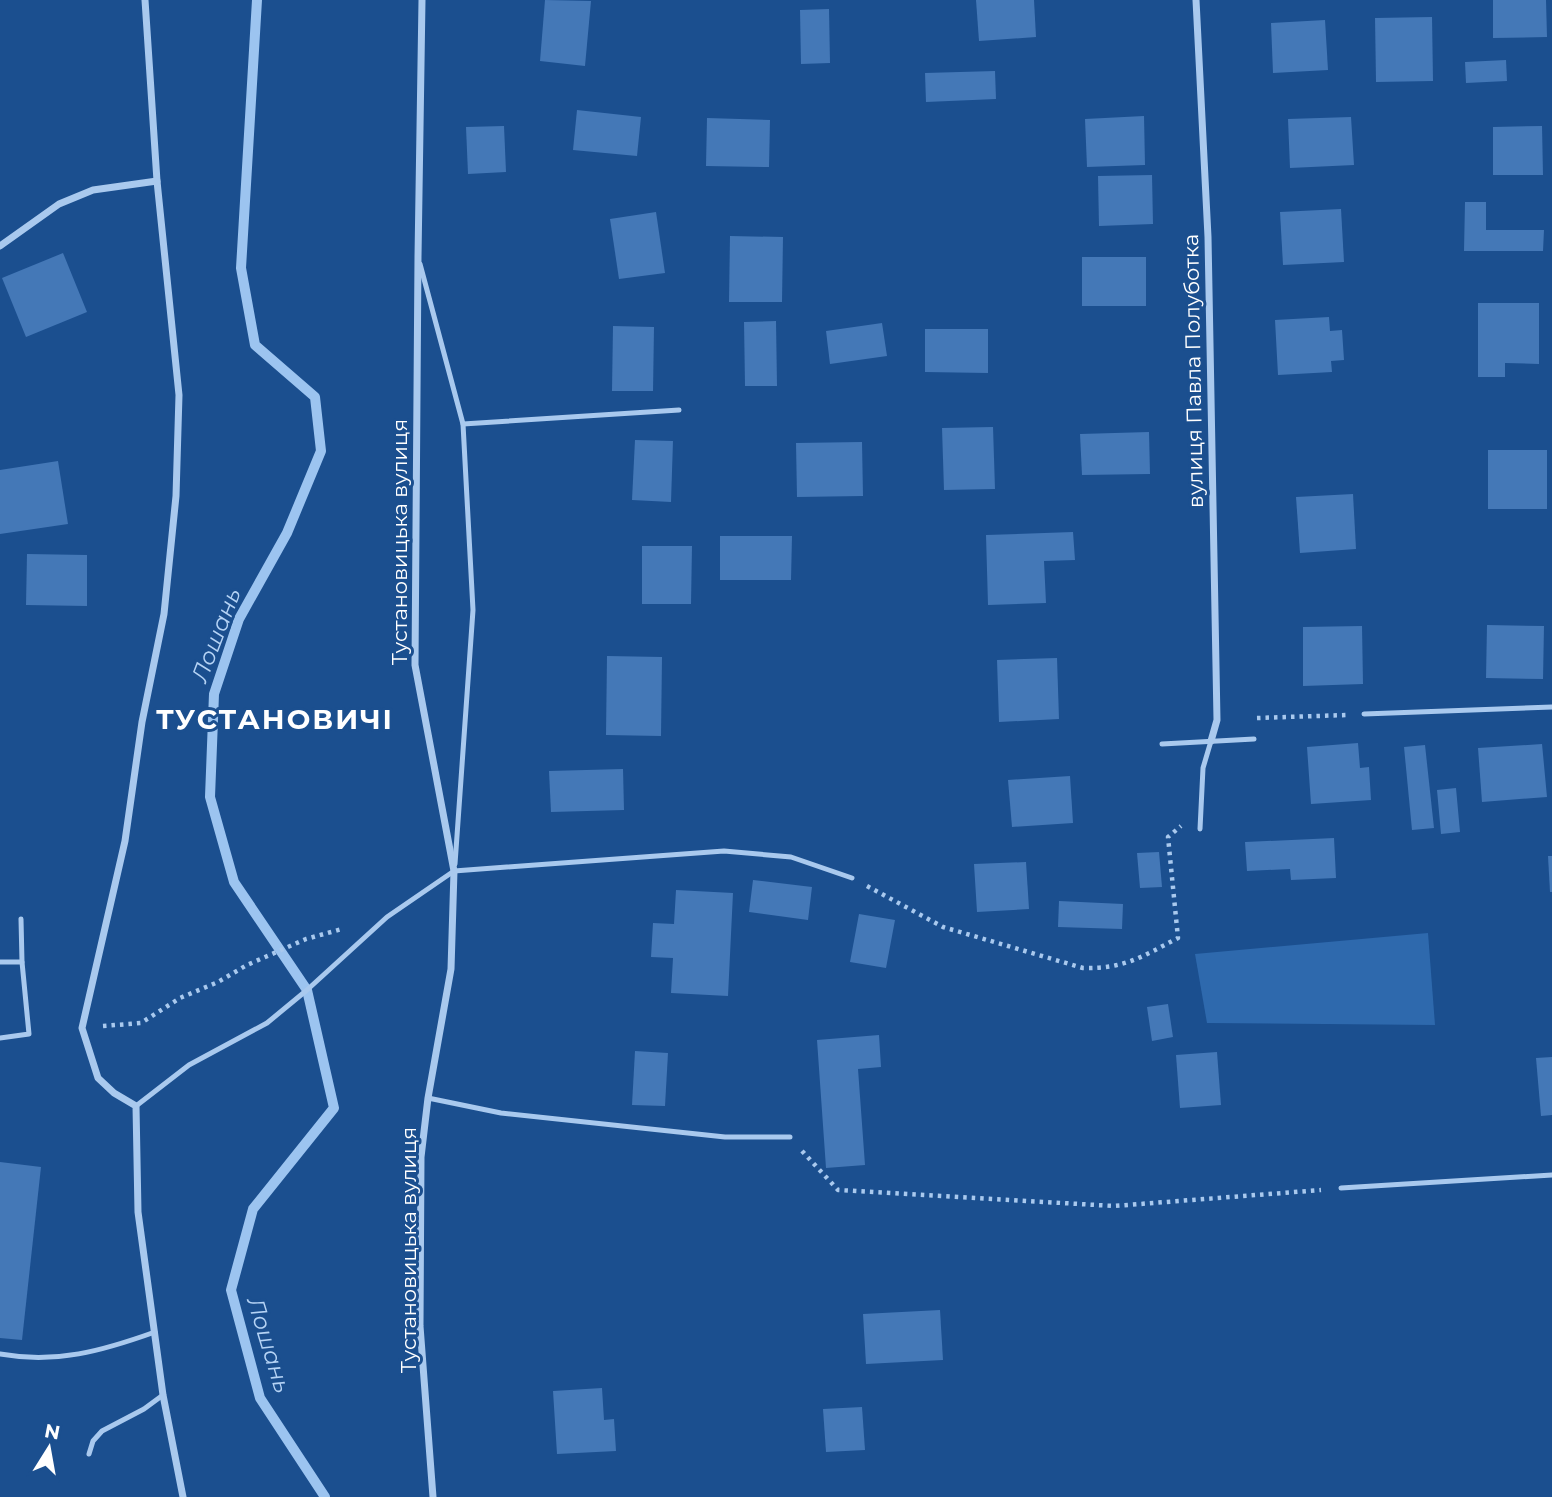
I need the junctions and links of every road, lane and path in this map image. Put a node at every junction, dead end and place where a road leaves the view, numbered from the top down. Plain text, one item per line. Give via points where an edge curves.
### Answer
1 (145, 0) edge
2 (422, 0) edge
3 (1196, 0) edge
4 (158, 181) junction
5 (0, 246) edge
6 (418, 257) junction
7 (680, 410) dead end
8 (463, 424) junction
9 (1552, 707) edge
10 (1364, 714) joint
11 (1217, 720) junction
12 (1254, 739) dead end
13 (1211, 741) junction
14 (1162, 744) dead end
15 (1201, 809) junction
16 (1200, 829) dead end
17 (454, 871) junction
18 (852, 878) joint
19 (21, 919) dead end
20 (306, 939) dead end
21 (0, 962) edge
22 (22, 962) junction
23 (82, 1028) junction
24 (0, 1038) edge
25 (428, 1098) junction
26 (136, 1106) junction
27 (790, 1137) joint
28 (1552, 1175) edge
29 (1341, 1188) joint
30 (155, 1332) junction
31 (0, 1354) edge
32 (163, 1395) junction
33 (89, 1454) dead end
34 (183, 1497) edge
35 (433, 1497) edge

1 - 4 street
2 - 6 street, Тустановицька вулиця
3 - 11 street, вулиця Павла Полуботка via 1208,237
4 - 5 street via 93,190 59,204
4 - 23 street via 179,396 176,496 164,614 125,841
6 - 8 lane
6 - 17 street, Тустановицька вулиця via 415,665
7 - 8 lane
8 - 17 lane via 473,610
9 - 10 lane
10 - 11 path
11 - 13 street, вулиця Павла Полуботка
12 - 13 lane
13 - 14 lane
13 - 15 lane via 1203,768
15 - 16 lane
15 - 18 path via 1168,837 1178,938 1130,963 1105,969 1083,968 943,927
17 - 18 lane via 724,851 791,857
17 - 25 street, Тустановицька вулиця via 451,969
17 - 26 lane via 387,917 267,1023 189,1065
19 - 22 lane
20 - 23 path via 180,998 141,1023
21 - 22 lane
22 - 24 lane via 29,1034
23 - 26 street via 98,1078
25 - 27 lane via 501,1113 725,1137
25 - 35 street, Тустановицька вулиця via 421,1157 420,1326
26 - 30 street via 138,1212
27 - 29 path via 838,1189 1114,1206
28 - 29 lane
30 - 31 lane via 107,1349 60,1357
30 - 32 street
32 - 33 lane via 102,1431
32 - 34 street

